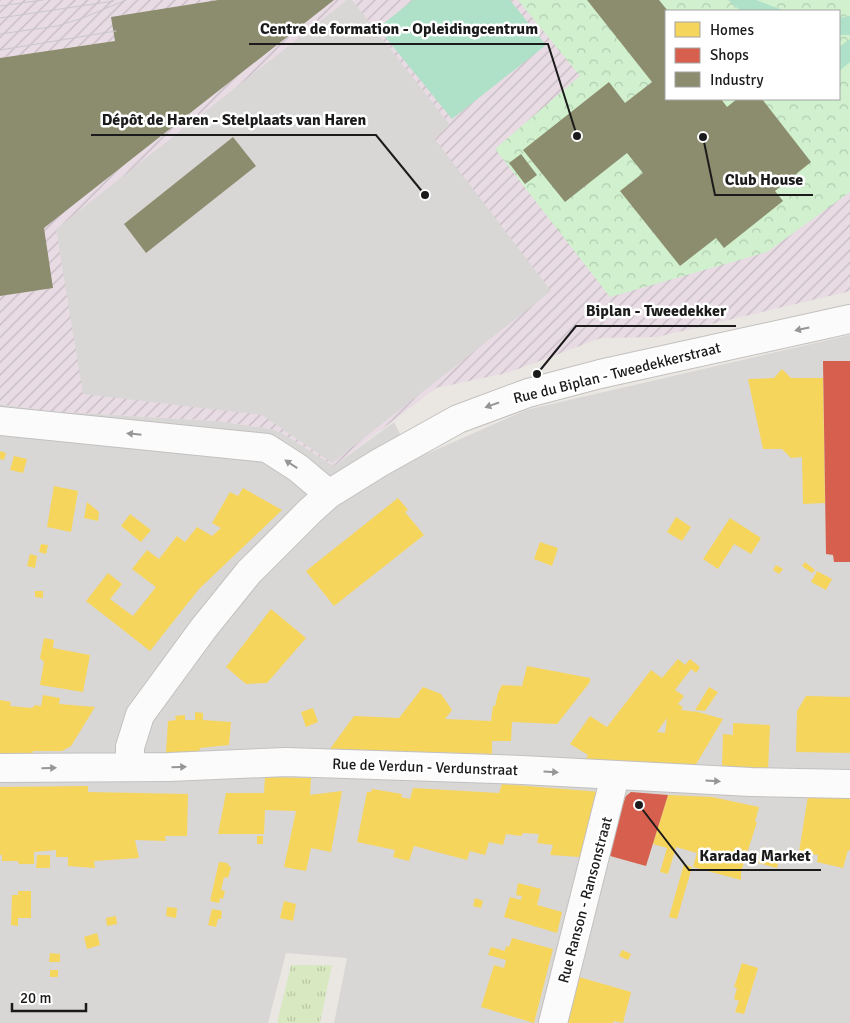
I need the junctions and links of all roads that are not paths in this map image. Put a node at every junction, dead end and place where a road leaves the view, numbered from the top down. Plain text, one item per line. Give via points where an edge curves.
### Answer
1 (850, 318) edge
2 (0, 421) edge
3 (330, 494) junction
4 (130, 767) junction
5 (0, 768) edge
6 (615, 776) junction
7 (850, 784) edge
8 (552, 1023) edge

1 -> 3 street, Rue du Biplan - Tweedekkerstraat via 528,393 458,419
3 -> 2 street via 268,448
3 - 4 street, Rue du Biplan - Tweedekkerstraat via 249,572 145,707 130,747
5 -> 4 street, Rue de Verdun - Verdunstraat
4 -> 6 street, Rue de Verdun - Verdunstraat via 286,762
6 -> 7 street, Rue de Verdun - Verdunstraat
6 - 8 street, Rue Ranson - Ransonstraat

